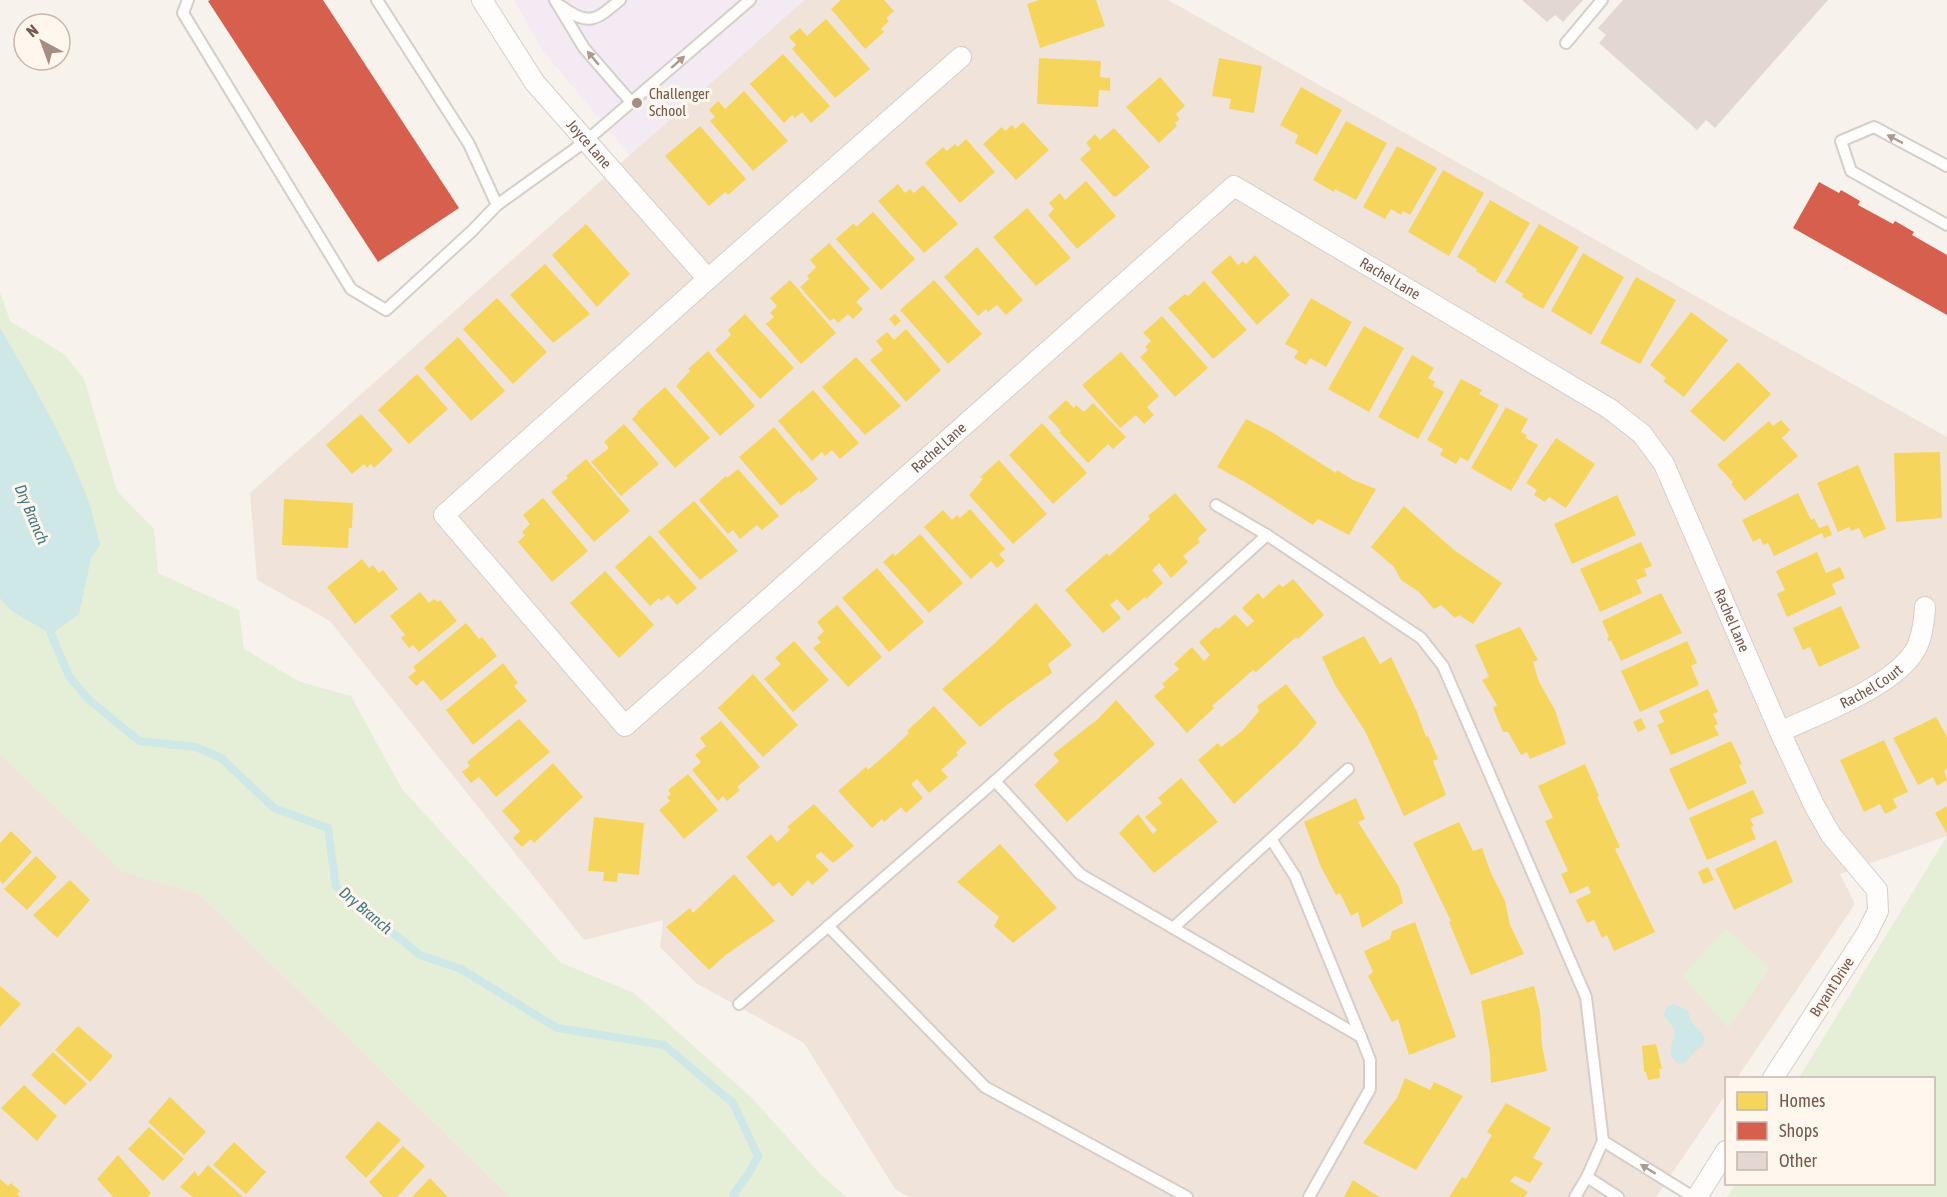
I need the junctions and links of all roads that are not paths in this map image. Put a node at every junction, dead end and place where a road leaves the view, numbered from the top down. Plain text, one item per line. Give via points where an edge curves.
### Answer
1 (188, 0) edge
2 (377, 0) edge
3 (482, 0) edge
4 (620, 0) edge
5 (750, 0) edge
6 (1602, 0) edge
7 (556, 1) edge
8 (1566, 43) dead end
9 (961, 57) dead end
10 (631, 102) junction
11 (586, 141) junction
12 (1947, 166) edge
13 (497, 205) junction
14 (1947, 225) edge
15 (708, 279) junction
16 (1216, 505) dead end
17 (1267, 535) junction
18 (1925, 607) dead end
19 (1780, 732) junction
20 (1348, 769) dead end
21 (995, 780) junction
22 (1271, 839) junction
23 (1877, 890) joint
24 (828, 926) junction
25 (1173, 928) junction
26 (739, 1004) dead end
27 (1362, 1037) junction
28 (1774, 1077) edge
29 (1603, 1141) junction
30 (1725, 1152) edge
31 (1587, 1178) junction
32 (1187, 1197) edge
33 (1309, 1197) edge
34 (1575, 1197) edge
35 (1618, 1197) edge
36 (1695, 1197) edge

1 - 13 lane via 183,13 351,289 386,310
2 - 13 lane via 468,144
3 - 11 street, Joyce Lane via 535,83
4 - 7 lane via 599,18 587,20
10 -> 5 lane
6 - 8 lane
10 -> 7 lane via 584,48
9 - 15 street, Rachel Lane
10 - 11 lane
11 - 13 lane
11 - 15 street, Joyce Lane
12 -> 14 lane via 1874,128 1840,141 1851,171
15 - 19 street, Rachel Lane via 444,515 625,726 1234,186 1610,409 1642,434 1664,464
16 - 17 lane
17 - 21 lane
17 - 29 lane via 1421,638 1443,666 1586,998
18 - 19 street, Rachel Court via 1924,626 1913,655 1892,675 1854,698
19 - 23 street, Rachel Lane via 1832,835
20 - 22 lane
21 - 24 lane
21 - 25 lane via 1080,874
22 - 25 lane
22 - 27 lane via 1295,876
23 - 28 street, Bryant Drive via 1878,911 1867,933
24 - 26 lane
24 - 32 lane via 985,1087
25 - 27 lane
27 - 33 lane via 1370,1060 1370,1089
29 - 31 lane
36 -> 29 lane
30 - 36 street
31 - 34 lane
31 - 35 lane

